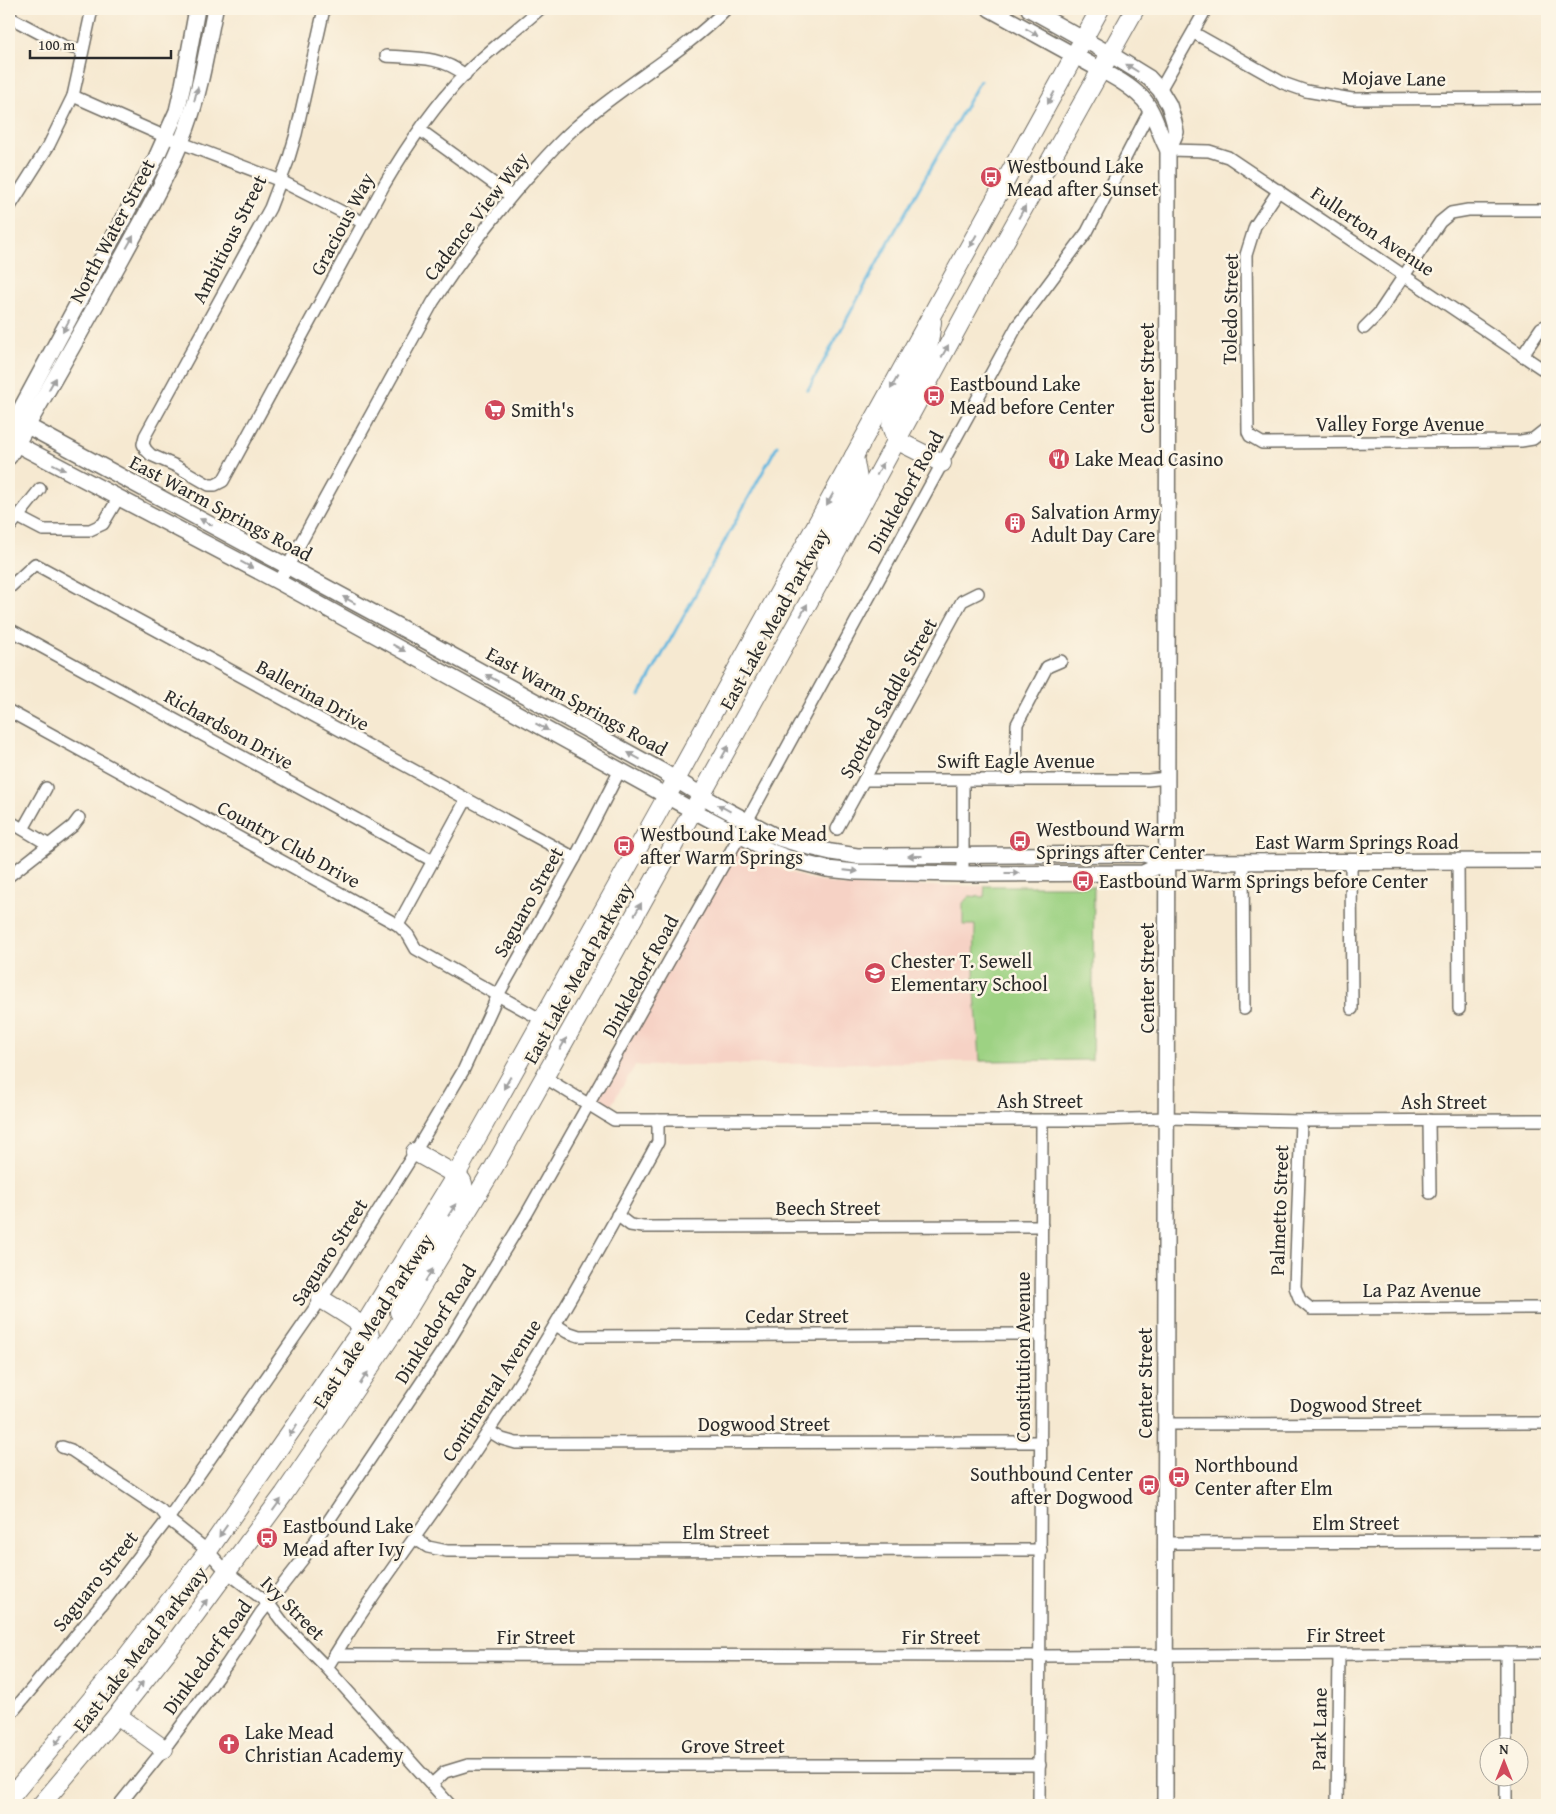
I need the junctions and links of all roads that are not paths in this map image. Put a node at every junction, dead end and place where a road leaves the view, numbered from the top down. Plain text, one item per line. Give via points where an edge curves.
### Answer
1 (92, 9) edge
2 (197, 9) edge
3 (215, 9) edge
4 (324, 9) edge
5 (540, 9) edge
6 (726, 9) edge
7 (990, 9) edge
8 (1029, 9) edge
9 (1100, 9) edge
10 (1135, 9) edge
11 (1206, 9) edge
12 (9, 17) edge
13 (1194, 33) junction
14 (1083, 40) junction
15 (82, 50) junction
16 (1110, 54) junction
17 (1074, 55) junction
18 (386, 56) dead end
19 (1101, 71) junction
20 (464, 75) junction
21 (1160, 90) junction
22 (73, 96) junction
23 (1547, 98) edge
24 (1150, 110) junction
25 (420, 130) junction
26 (166, 136) junction
27 (181, 142) junction
28 (1168, 150) junction
29 (281, 181) junction
30 (1279, 190) junction
31 (511, 196) junction
32 (9, 208) edge
33 (1547, 210) edge
34 (364, 223) junction
35 (1404, 276) junction
36 (934, 311) junction
37 (1547, 325) edge
38 (1364, 328) dead end
39 (1522, 356) junction
40 (1547, 372) edge
41 (1547, 428) edge
42 (13, 434) edge
43 (1250, 436) joint
44 (896, 440) junction
45 (854, 456) junction
46 (942, 463) junction
47 (215, 485) joint
48 (40, 489) dead end
49 (118, 497) junction
50 (18, 517) junction
51 (9, 528) edge
52 (288, 566) junction
53 (824, 574) junction
54 (279, 582) junction
55 (9, 588) edge
56 (978, 593) dead end
57 (9, 629) edge
58 (433, 646) junction
59 (1061, 661) dead end
60 (423, 662) junction
61 (9, 711) edge
62 (620, 770) junction
63 (1167, 778) junction
64 (677, 779) junction
65 (864, 780) junction
66 (1016, 780) junction
67 (963, 781) junction
68 (46, 788) dead end
69 (668, 796) junction
70 (466, 800) junction
71 (697, 802) junction
72 (79, 818) dead end
73 (9, 821) edge
74 (747, 821) junction
75 (23, 829) junction
76 (837, 829) dead end
77 (740, 835) junction
78 (49, 845) junction
79 (964, 856) junction
80 (575, 858) junction
81 (1547, 861) edge
82 (432, 862) junction
83 (1167, 862) junction
84 (1243, 862) junction
85 (1351, 862) junction
86 (1458, 862) junction
87 (964, 874) junction
88 (9, 876) edge
89 (398, 925) junction
90 (498, 995) junction
91 (1244, 1009) dead end
92 (1459, 1009) dead end
93 (1352, 1010) dead end
94 (542, 1020) junction
95 (544, 1078) junction
96 (588, 1105) junction
97 (1166, 1118) junction
98 (658, 1120) junction
99 (1042, 1120) junction
100 (1429, 1120) junction
101 (1547, 1120) edge
102 (1301, 1121) junction
103 (415, 1152) junction
104 (456, 1176) junction
105 (1430, 1193) dead end
106 (617, 1216) junction
107 (1042, 1226) junction
108 (321, 1299) junction
109 (1300, 1300) joint
110 (1547, 1308) edge
111 (556, 1325) junction
112 (363, 1327) junction
113 (394, 1332) junction
114 (1041, 1334) junction
115 (337, 1418) junction
116 (1547, 1423) edge
117 (1165, 1424) junction
118 (489, 1431) junction
119 (1041, 1442) junction
120 (62, 1447) dead end
121 (168, 1519) junction
122 (414, 1538) junction
123 (1547, 1542) edge
124 (1165, 1543) junction
125 (1041, 1550) junction
126 (208, 1551) junction
127 (227, 1572) junction
128 (269, 1604) junction
129 (1506, 1653) junction
130 (1547, 1653) edge
131 (1165, 1654) junction
132 (1339, 1654) junction
133 (335, 1655) junction
134 (1041, 1656) junction
135 (327, 1668) junction
136 (117, 1715) junction
137 (9, 1716) edge
138 (1506, 1736) edge
139 (164, 1749) junction
140 (1040, 1765) junction
141 (432, 1784) junction
142 (1506, 1786) edge
143 (9, 1799) edge
144 (41, 1805) edge
145 (119, 1805) edge
146 (450, 1805) edge
147 (1039, 1805) edge
148 (1164, 1805) edge
149 (1337, 1805) edge
150 (1506, 1805) edge

1 - 15 street
2 - 26 street, North Water Street via 183,85
27 -> 3 street, North Water Street via 197,93
4 - 29 street, Ambitious Street via 296,134
5 - 20 street, Gracious Way
6 - 31 street, Cadence View Way via 578,125
7 -> 17 street, Center Street
8 - 14 street, Center Street
9 - 14 main road, East Lake Mead Parkway
10 - 16 main road, East Lake Mead Parkway
11 - 13 street
12 - 15 street via 64,46
13 - 21 street
13 - 23 street, Mojave Lane via 1283,83 1306,91 1352,99
14 - 16 street, Center Street
14 - 17 main road, East Lake Mead Parkway
15 - 22 street
16 - 19 main road, East Lake Mead Parkway
21 -> 16 street, Center Street via 1148,78
17 - 19 street, Center Street
17 -> 36 main road, East Lake Mead Parkway
18 - 20 street via 437,60 450,64
19 - 24 street, Center Street via 1143,99
44 -> 19 main road, East Lake Mead Parkway
20 - 25 street, Gracious Way
21 - 28 street, Center Street via 1169,105 1176,132
22 - 26 street
22 - 32 street via 49,145
24 - 28 street, Center Street
24 - 46 street, Dinkledorf Road via 1088,232 1017,326
25 - 31 street
25 - 34 street, Gracious Way
26 - 27 street
26 -> 42 street, North Water Street
27 - 29 street
42 -> 27 street, North Water Street via 153,200
28 - 30 street, Fullerton Avenue via 1209,151 1228,157
28 - 63 street, Center Street
29 - 34 street
29 - 47 street, Ambitious Street via 270,208 143,444 151,455 209,485
30 - 35 street, Fullerton Avenue
30 - 43 street, Toledo Street via 1255,226 1246,255
31 - 52 street, Cadence View Way via 433,302
33 - 35 street via 1452,212 1440,222
34 - 47 street, Gracious Way via 223,481
35 - 38 street
35 - 39 street, Fullerton Avenue
36 - 44 main road via 927,357 891,426
36 -> 45 main road, East Lake Mead Parkway
37 - 39 street via 1541,328
39 - 40 street, Fullerton Avenue
41 - 43 street, Valley Forge Avenue via 1534,439 1521,442 1262,443
42 -> 49 street, East Warm Springs Road
52 -> 42 street, East Warm Springs Road
44 - 46 main road
53 -> 44 main road, East Lake Mead Parkway
45 - 53 main road via 858,479 828,533
45 -> 64 main road, East Lake Mead Parkway
46 - 74 street, Dinkledorf Road
48 - 50 street
49 - 50 street via 106,520 90,530 42,530
49 -> 54 street, East Warm Springs Road
50 - 51 street
52 - 54 street, Cadence View Way
58 -> 52 street, East Warm Springs Road
71 -> 53 main road, East Lake Mead Parkway
54 -> 60 street, East Warm Springs Road
55 - 70 street, Ballerina Drive via 35,564
56 - 65 street, Spotted Saddle Street via 962,601
57 - 82 street, Richardson Drive
58 - 60 street
64 -> 58 street, East Warm Springs Road
59 - 66 street via 1047,667 1017,724
60 -> 62 street, East Warm Springs Road
61 - 89 street, Country Club Drive
62 - 69 street, East Warm Springs Road
62 - 80 street, Saguaro Street
63 - 66 street, Swift Eagle Avenue
63 - 83 street, Center Street
64 - 69 main road, East Lake Mead Parkway
64 - 71 street, East Warm Springs Road
65 - 67 street, Swift Eagle Avenue
65 - 76 street, Spotted Saddle Street
66 - 67 street, Swift Eagle Avenue
67 - 79 street
68 - 75 street
69 - 71 street, East Warm Springs Road
69 - 94 main road, East Lake Mead Parkway
70 - 80 street, Ballerina Drive
70 - 82 street
74 -> 71 street, East Warm Springs Road
71 - 77 street, East Warm Springs Road
95 -> 71 main road, East Lake Mead Parkway
72 - 78 street
73 - 75 street
79 -> 74 street, East Warm Springs Road via 875,856 831,852 779,838
75 - 78 street
77 -> 87 street, East Warm Springs Road via 772,852 827,869
77 - 96 street, Dinkledorf Road
78 - 88 street
79 - 83 street, East Warm Springs Road via 1144,854
79 - 87 street
80 - 90 street, Saguaro Street
81 - 86 street, East Warm Springs Road
82 - 89 street
83 - 84 street, East Warm Springs Road
87 -> 83 street, East Warm Springs Road via 1143,872
83 - 97 street, Center Street
84 - 85 street, East Warm Springs Road
84 - 91 street
85 - 86 street, East Warm Springs Road
85 - 93 street
86 - 92 street
89 - 90 street, Country Club Drive via 416,949
90 - 94 street, Country Club Drive
90 - 103 street, Saguaro Street via 463,1071
94 -> 104 main road, East Lake Mead Parkway
95 - 96 street, Ash Street
113 -> 95 main road, East Lake Mead Parkway
96 - 98 street, Ash Street via 614,1120
96 - 128 street, Dinkledorf Road via 447,1344 303,1559
97 - 99 street, Ash Street
97 - 102 street, Ash Street
97 - 117 street, Center Street
98 - 99 street, Ash Street
98 - 106 street, Continental Avenue via 658,1142
99 - 107 street, Constitution Avenue
100 - 101 street, Ash Street
100 - 102 street, Ash Street
100 - 105 street
102 - 109 street, Palmetto Street via 1295,1287
103 - 104 main road
103 - 108 street, Saguaro Street
104 - 112 main road, East Lake Mead Parkway
113 -> 104 main road via 407,1283 463,1192 462,1180
106 - 107 street, Beech Street via 643,1228
106 - 111 street, Continental Avenue
107 - 114 street, Constitution Avenue
108 - 112 main road
108 - 121 street, Saguaro Street
109 - 110 street, La Paz Avenue via 1311,1309
111 - 114 street, Cedar Street via 579,1336
111 - 118 street, Continental Avenue
112 - 115 main road via 369,1333 368,1345 344,1380
112 -> 126 main road, East Lake Mead Parkway
115 -> 113 main road, East Lake Mead Parkway
114 - 119 street, Constitution Avenue
127 -> 115 main road, East Lake Mead Parkway
116 - 117 street, Dogwood Street
117 - 124 street, Center Street
118 - 119 street, Dogwood Street via 516,1443
118 - 122 street, Continental Avenue
119 - 125 street, Constitution Avenue
120 - 121 street, Ivy Street via 116,1479 161,1510
121 - 126 street, Ivy Street
121 - 137 street, Saguaro Street
122 - 125 street, Elm Street via 428,1547 447,1551
122 - 133 street, Continental Avenue via 350,1628
123 - 124 street, Elm Street
124 - 131 street, Center Street
125 - 134 street, Constitution Avenue
126 - 127 street, Ivy Street
126 -> 143 main road, East Lake Mead Parkway via 123,1661
127 - 128 street, Ivy Street
136 -> 127 main road, East Lake Mead Parkway
128 - 135 street, Ivy Street
128 - 139 street, Dinkledorf Road
129 - 130 street, Fir Street
129 - 132 street, Fir Street
129 - 138 street
131 - 132 street, Fir Street
131 - 134 street, Fir Street
131 - 148 street, Center Street
132 - 149 street, Park Lane
133 - 134 street, Fir Street
133 - 135 street, Continental Avenue
134 - 140 street, Constitution Avenue
135 - 141 street, Ivy Street
136 - 139 main road
136 - 144 main road, East Lake Mead Parkway
139 - 145 street, Dinkledorf Road
140 - 141 street, Grove Street via 468,1766 445,1772
140 - 147 street, Constitution Avenue
141 - 146 street, Ivy Street
142 - 150 street

